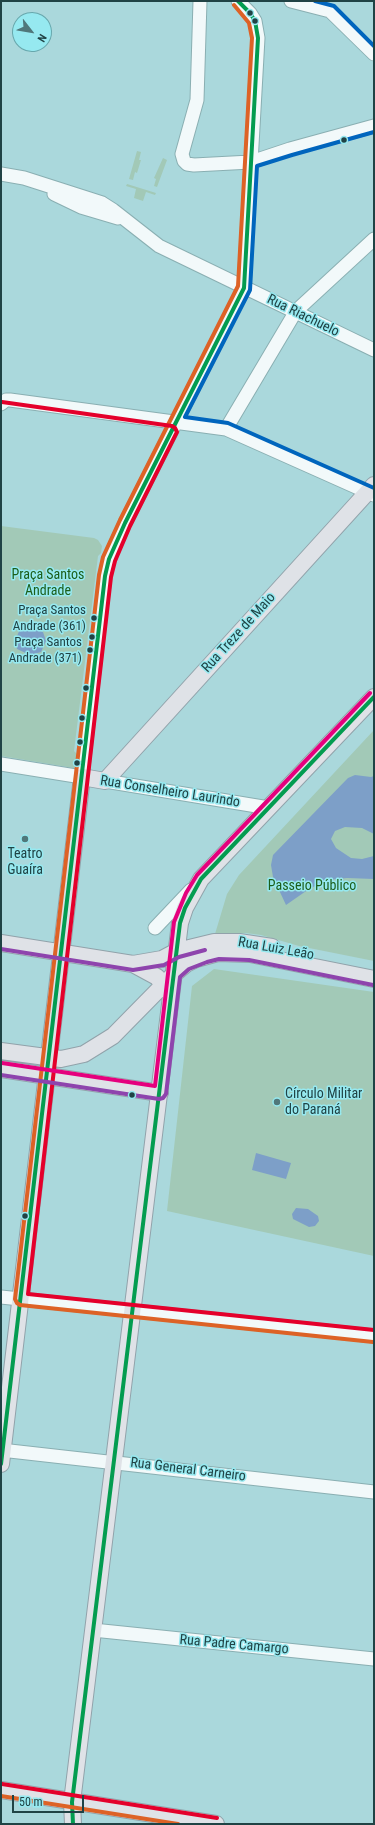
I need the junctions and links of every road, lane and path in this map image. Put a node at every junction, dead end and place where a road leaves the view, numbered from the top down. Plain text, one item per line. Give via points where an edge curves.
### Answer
1 (200, 1) edge
2 (238, 1) edge
3 (291, 1) edge
4 (374, 54) edge
5 (374, 126) edge
6 (251, 162) junction
7 (1, 174) edge
8 (374, 239) edge
9 (244, 288) junction
10 (296, 311) junction
11 (374, 350) edge
12 (1, 404) edge
13 (176, 422) junction
14 (226, 429) junction
15 (372, 491) edge
16 (374, 697) edge
17 (1, 764) edge
18 (82, 777) junction
19 (105, 781) junction
20 (269, 808) junction
21 (202, 879) junction
22 (155, 928) dead end
23 (1, 943) edge
24 (177, 951) junction
25 (62, 953) junction
26 (133, 964) junction
27 (374, 968) edge
28 (169, 979) junction
29 (374, 979) edge
30 (1, 1051) edge
31 (50, 1058) junction
32 (68, 1059) junction
33 (1, 1069) edge
34 (47, 1076) junction
35 (91, 1083) junction
36 (160, 1093) junction
37 (1, 1297) edge
38 (21, 1299) junction
39 (133, 1310) junction
40 (374, 1336) edge
41 (2, 1454) edge
42 (114, 1462) junction
43 (374, 1492) edge
44 (93, 1630) junction
45 (374, 1659) edge
46 (1, 1790) edge
47 (72, 1802) junction
48 (73, 1824) edge
49 (216, 1824) edge

1 - 6 street via 196,100 182,150 184,161 194,165
2 - 6 street via 255,21 258,38
3 - 4 street via 330,11
5 - 6 street via 290,148
6 - 9 street
7 - 9 street, Rua Riachuelo via 102,203 159,246
8 - 10 street
9 - 10 street, Rua Riachuelo
9 - 13 street
10 - 11 street, Rua Riachuelo
10 - 14 street
12 - 13 street via 10,400
13 - 14 street
13 - 18 street via 109,559 104,583
14 - 15 street
15 - 19 main road, Rua Treze de Maio
16 - 20 main road
17 - 18 street, Rua Conselheiro Laurindo
18 - 19 main road, Rua Conselheiro Laurindo
18 - 25 main road
19 - 20 street, Rua Conselheiro Laurindo
20 - 21 main road
21 - 22 street
21 - 24 main road via 185,908 180,923
23 - 25 main road
24 - 26 main road, Rua Luiz Leão via 162,959
24 - 27 main road, Rua Luiz Leão via 214,942 239,942
24 - 28 main road
25 - 26 main road
25 - 31 main road
26 - 28 main road
28 - 29 main road, Rua Luiz Leão via 196,959 218,953 240,953
28 - 32 main road, Rua Luiz Leão via 113,1036 93,1050
28 - 36 main road via 171,998
30 - 31 main road, Rua Luiz Leão
31 - 32 main road, Rua Luiz Leão
31 - 34 main road
32 - 35 main road via 76,1073
33 - 34 main road
34 - 35 main road
34 - 38 main road
35 - 36 main road
36 - 39 main road
37 - 38 street
38 - 39 street
38 - 41 main road
39 - 40 street
39 - 42 main road
41 - 42 street, Rua General Carneiro
42 - 43 street, Rua General Carneiro
42 - 44 main road
44 - 45 street, Rua Padre Camargo
44 - 47 main road
46 - 47 main road
47 - 48 main road
47 - 49 main road

